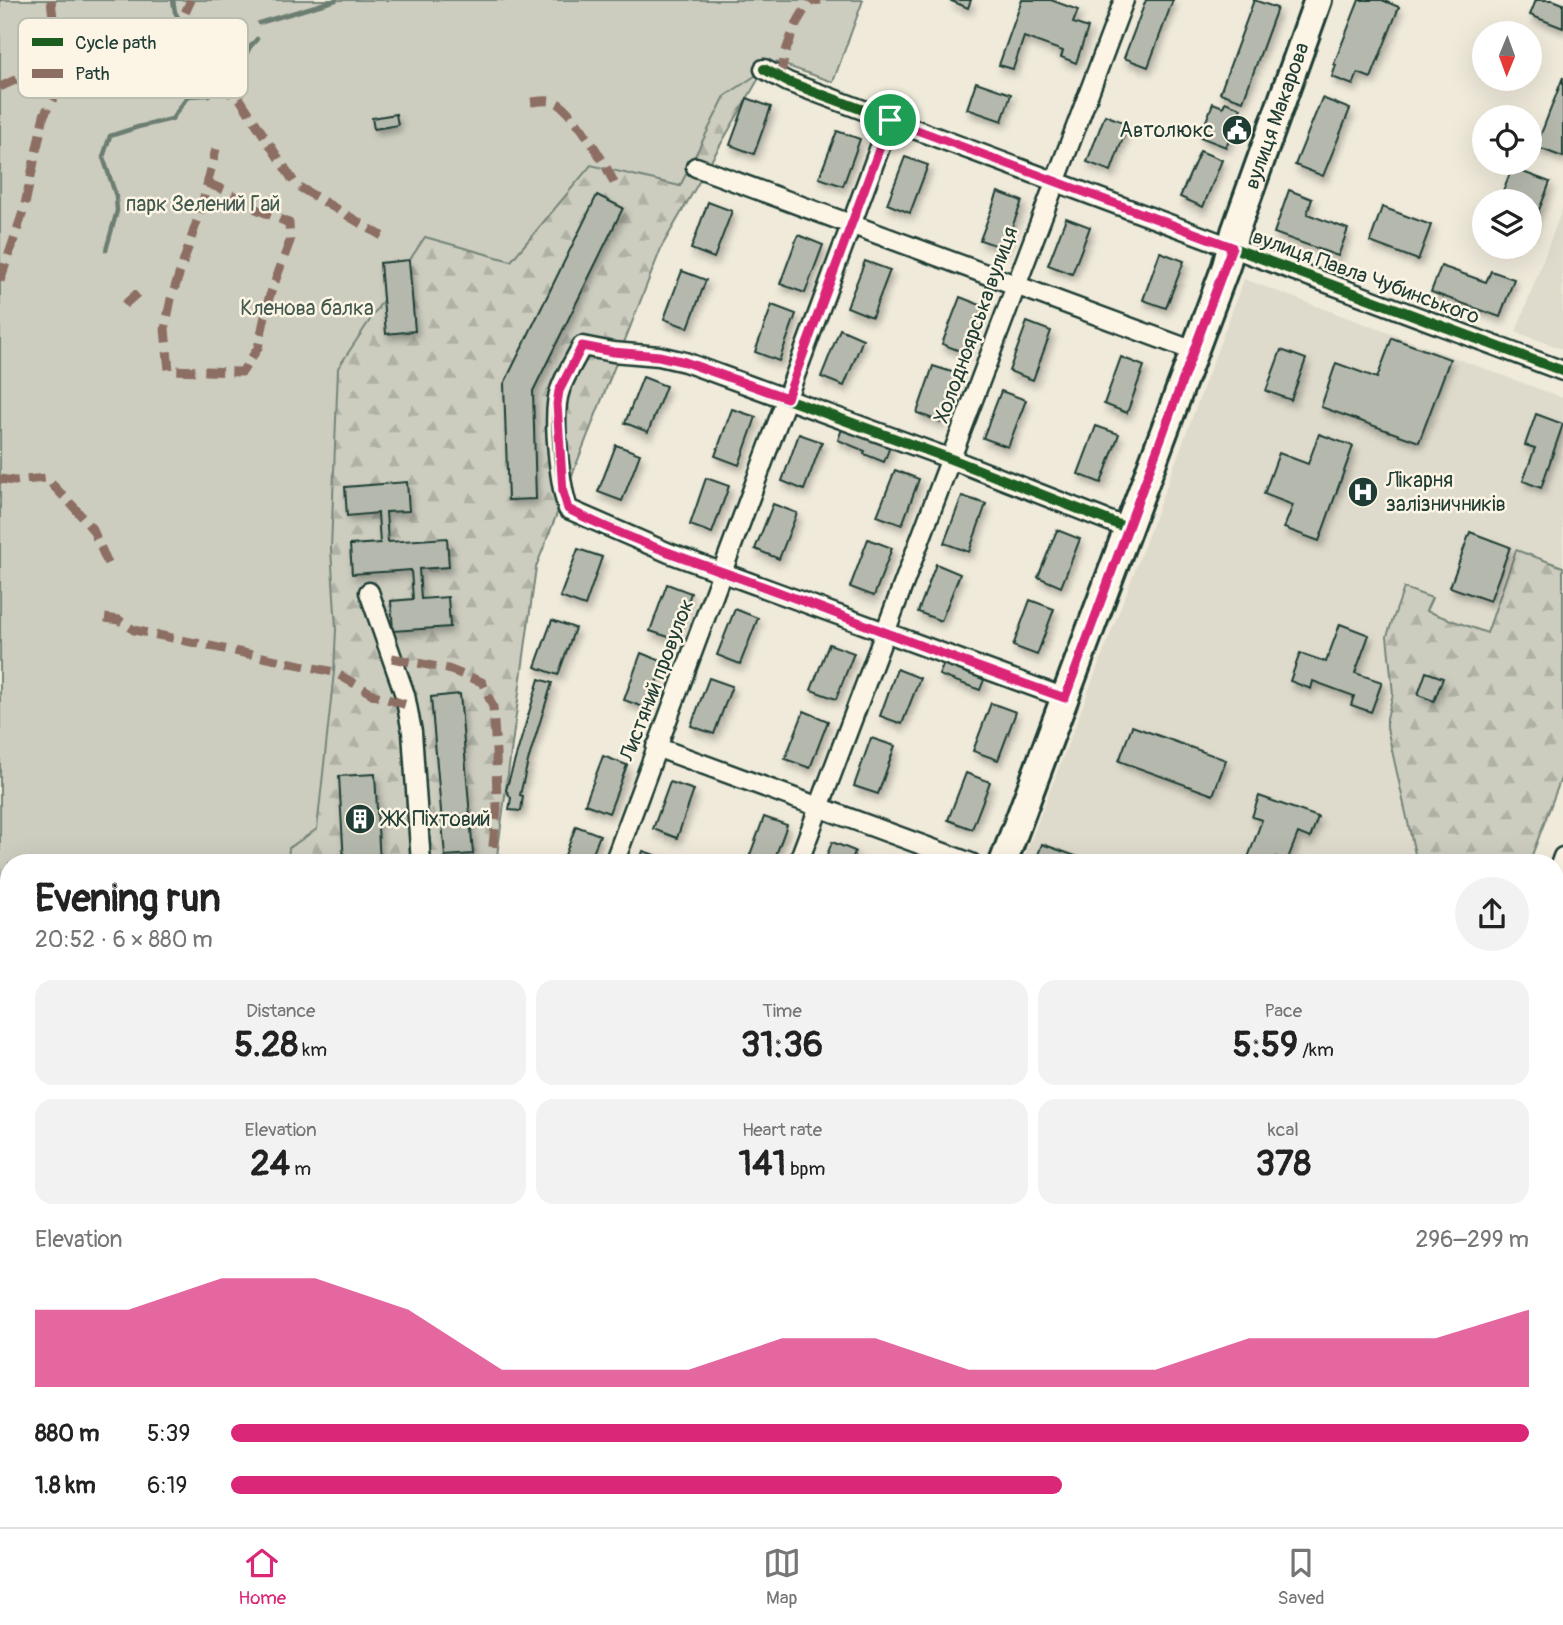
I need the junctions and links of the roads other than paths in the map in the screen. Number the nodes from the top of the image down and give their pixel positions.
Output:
1 (1124, 0) edge
2 (1318, 0) edge
3 (764, 69) dead end
4 (890, 120) junction
5 (696, 167) dead end
6 (1054, 180) junction
7 (852, 224) junction
8 (1232, 247) junction
9 (1015, 284) junction
10 (1194, 351) junction
11 (1563, 371) edge
12 (787, 398) junction
13 (951, 459) junction
14 (1128, 528) junction
15 (722, 573) junction
16 (369, 592) dead end
17 (884, 632) junction
18 (1065, 698) junction
19 (656, 747) junction
20 (819, 807) junction
21 (420, 854) edge
22 (617, 854) edge
23 (801, 854) edge
24 (947, 854) edge
25 (1006, 854) edge

1 - 6 street, Холодноярська вулиця
2 - 8 street, вулиця Макарова
3 - 4 street, вулиця Павла Чубинського
4 - 6 street, вулиця Павла Чубинського
4 - 7 street, Листяний провулок
5 - 7 street
6 - 8 street, вулиця Павла Чубинського
6 - 9 street, Холодноярська вулиця
7 - 9 street
7 - 12 street, Листяний провулок
8 - 10 street, вулиця Макарова
8 - 11 street, вулиця Павла Чубинського
9 - 10 street
9 - 13 street, Холодноярська вулиця
10 - 14 street, вулиця Макарова
12 - 13 street
12 - 15 street, Листяний провулок
12 - 15 street
13 - 14 street
13 - 17 street, Холодноярська вулиця
14 - 18 street, вулиця Макарова
15 - 17 street
15 - 19 street, Листяний провулок
16 - 21 street
17 - 18 street
17 - 20 street, Холодноярська вулиця
18 - 25 street, вулиця Макарова
19 - 20 street
19 - 22 street, Листяний провулок
20 - 23 street, Холодноярська вулиця
20 - 24 street

